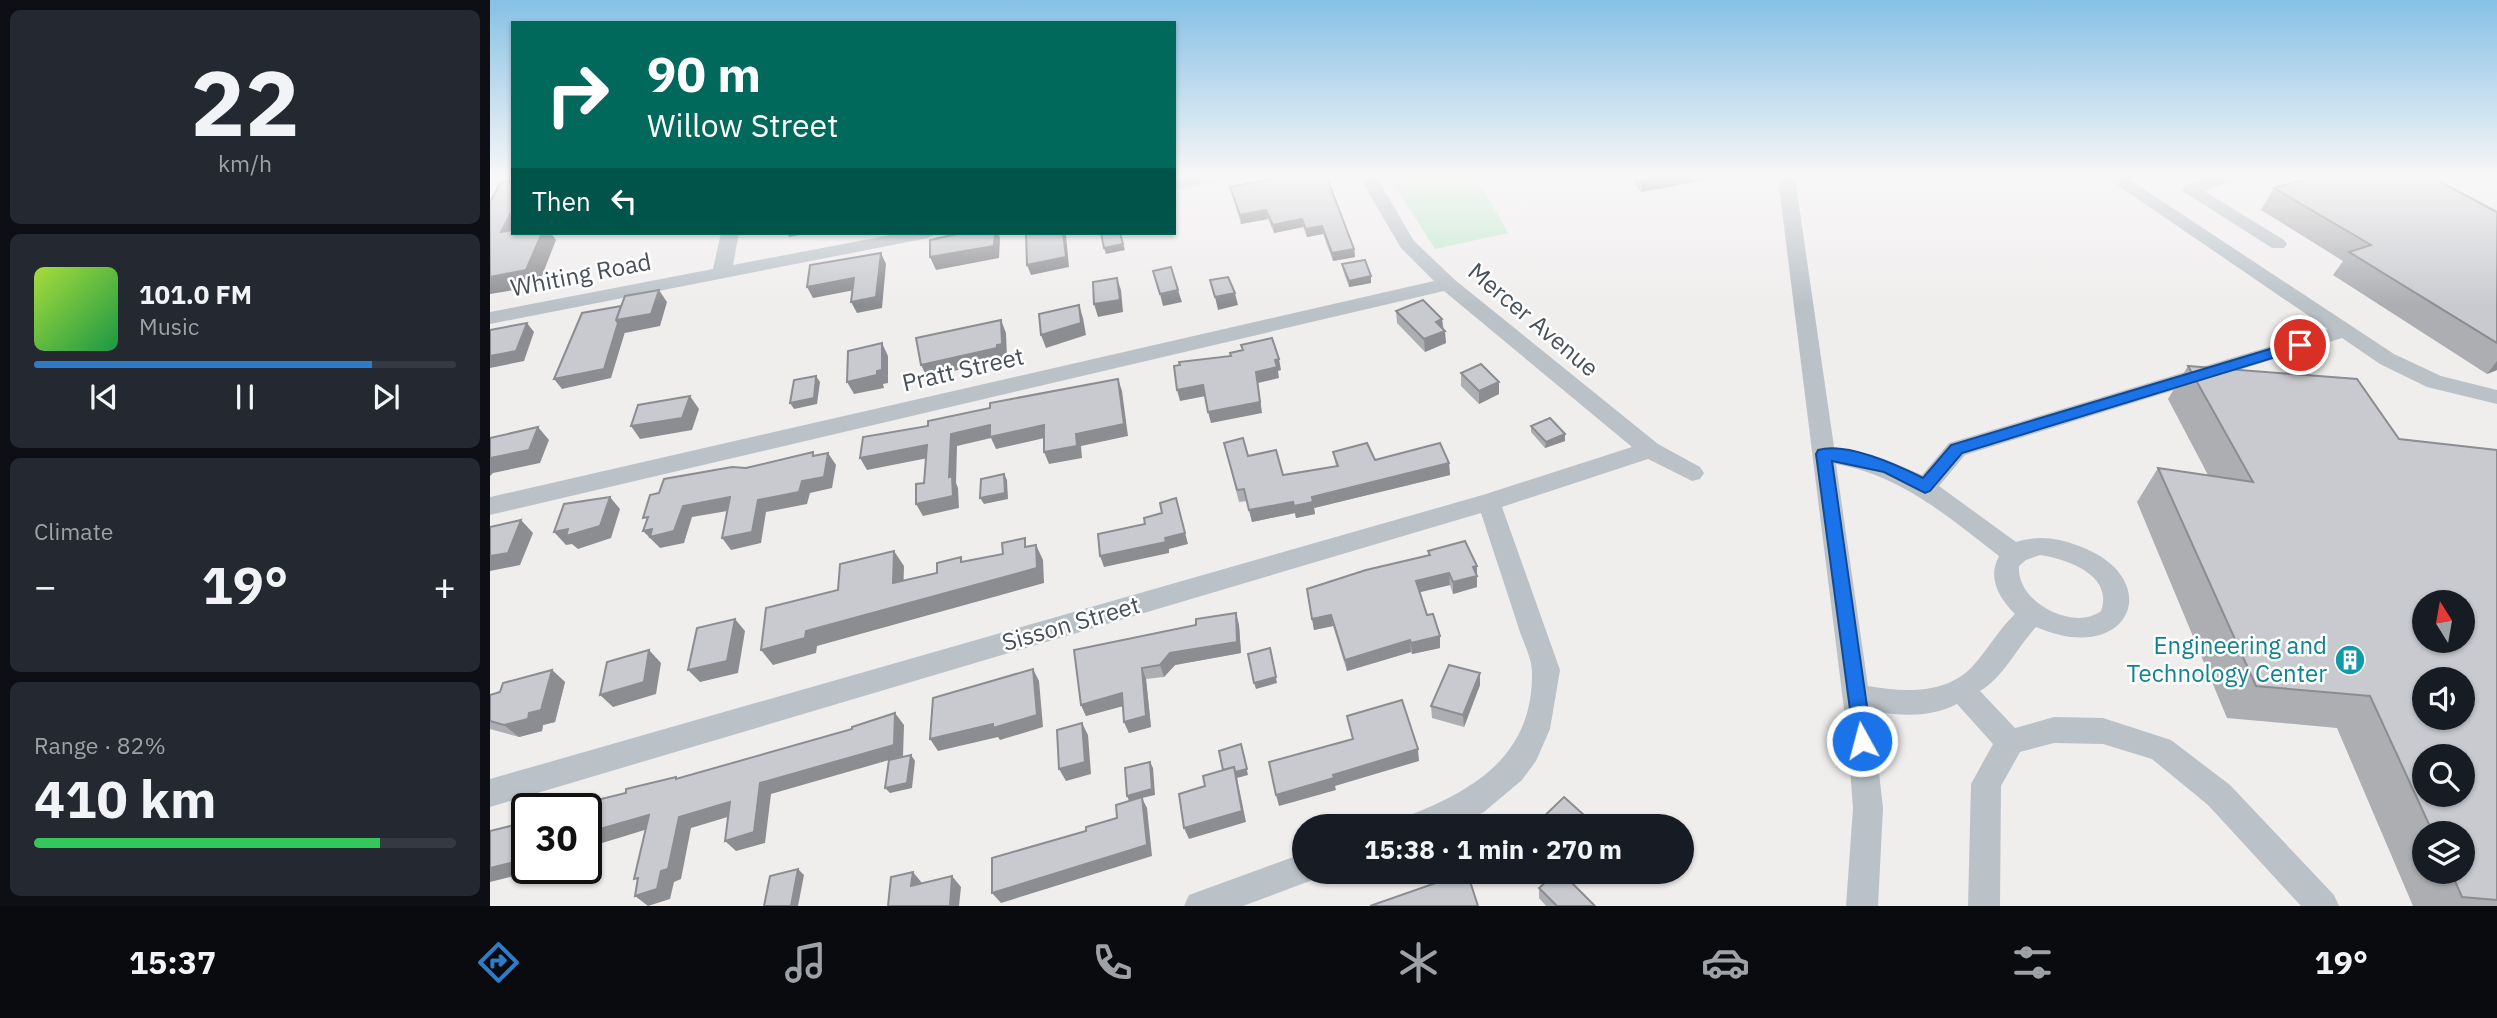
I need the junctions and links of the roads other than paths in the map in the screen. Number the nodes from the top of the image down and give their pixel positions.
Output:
1 (1394, 220) edge
2 (1792, 220) edge
3 (2178, 220) edge
4 (2239, 220) edge
5 (730, 235) edge
6 (918, 235) edge
7 (2278, 244) dead end
8 (722, 273) junction
9 (1448, 284) junction
10 (490, 318) edge
11 (2344, 331) junction
12 (2497, 397) edge
13 (1650, 450) junction
14 (1824, 454) junction
15 (1692, 473) dead end
16 (1925, 487) junction
17 (1489, 502) junction
18 (490, 506) edge
19 (2014, 554) junction
20 (2033, 614) junction
21 (1960, 688) junction
22 (1857, 696) junction
23 (2010, 742) junction
24 (490, 793) edge
25 (1445, 814) edge
26 (1292, 872) edge
27 (1200, 906) edge
28 (1862, 906) edge
29 (1984, 906) edge
30 (2323, 906) edge

1 - 9 street, Mercer Avenue
2 - 14 street
3 - 11 street
4 - 7 street
5 - 8 street
6 - 8 street, Whiting Road
8 - 10 street, Whiting Road
9 - 13 street, Mercer Avenue
9 - 18 street, Pratt Street
11 - 12 street
11 - 16 street
13 - 15 street, Mercer Avenue
13 - 17 street, Sisson Street
14 - 16 street
14 - 22 street
16 - 19 street
17 - 24 street, Sisson Street
17 - 25 street
19 - 20 street
19 - 20 street
20 - 21 street
21 - 22 street
21 - 23 street
22 - 28 street
23 - 29 lane
23 - 30 lane
26 - 27 street

